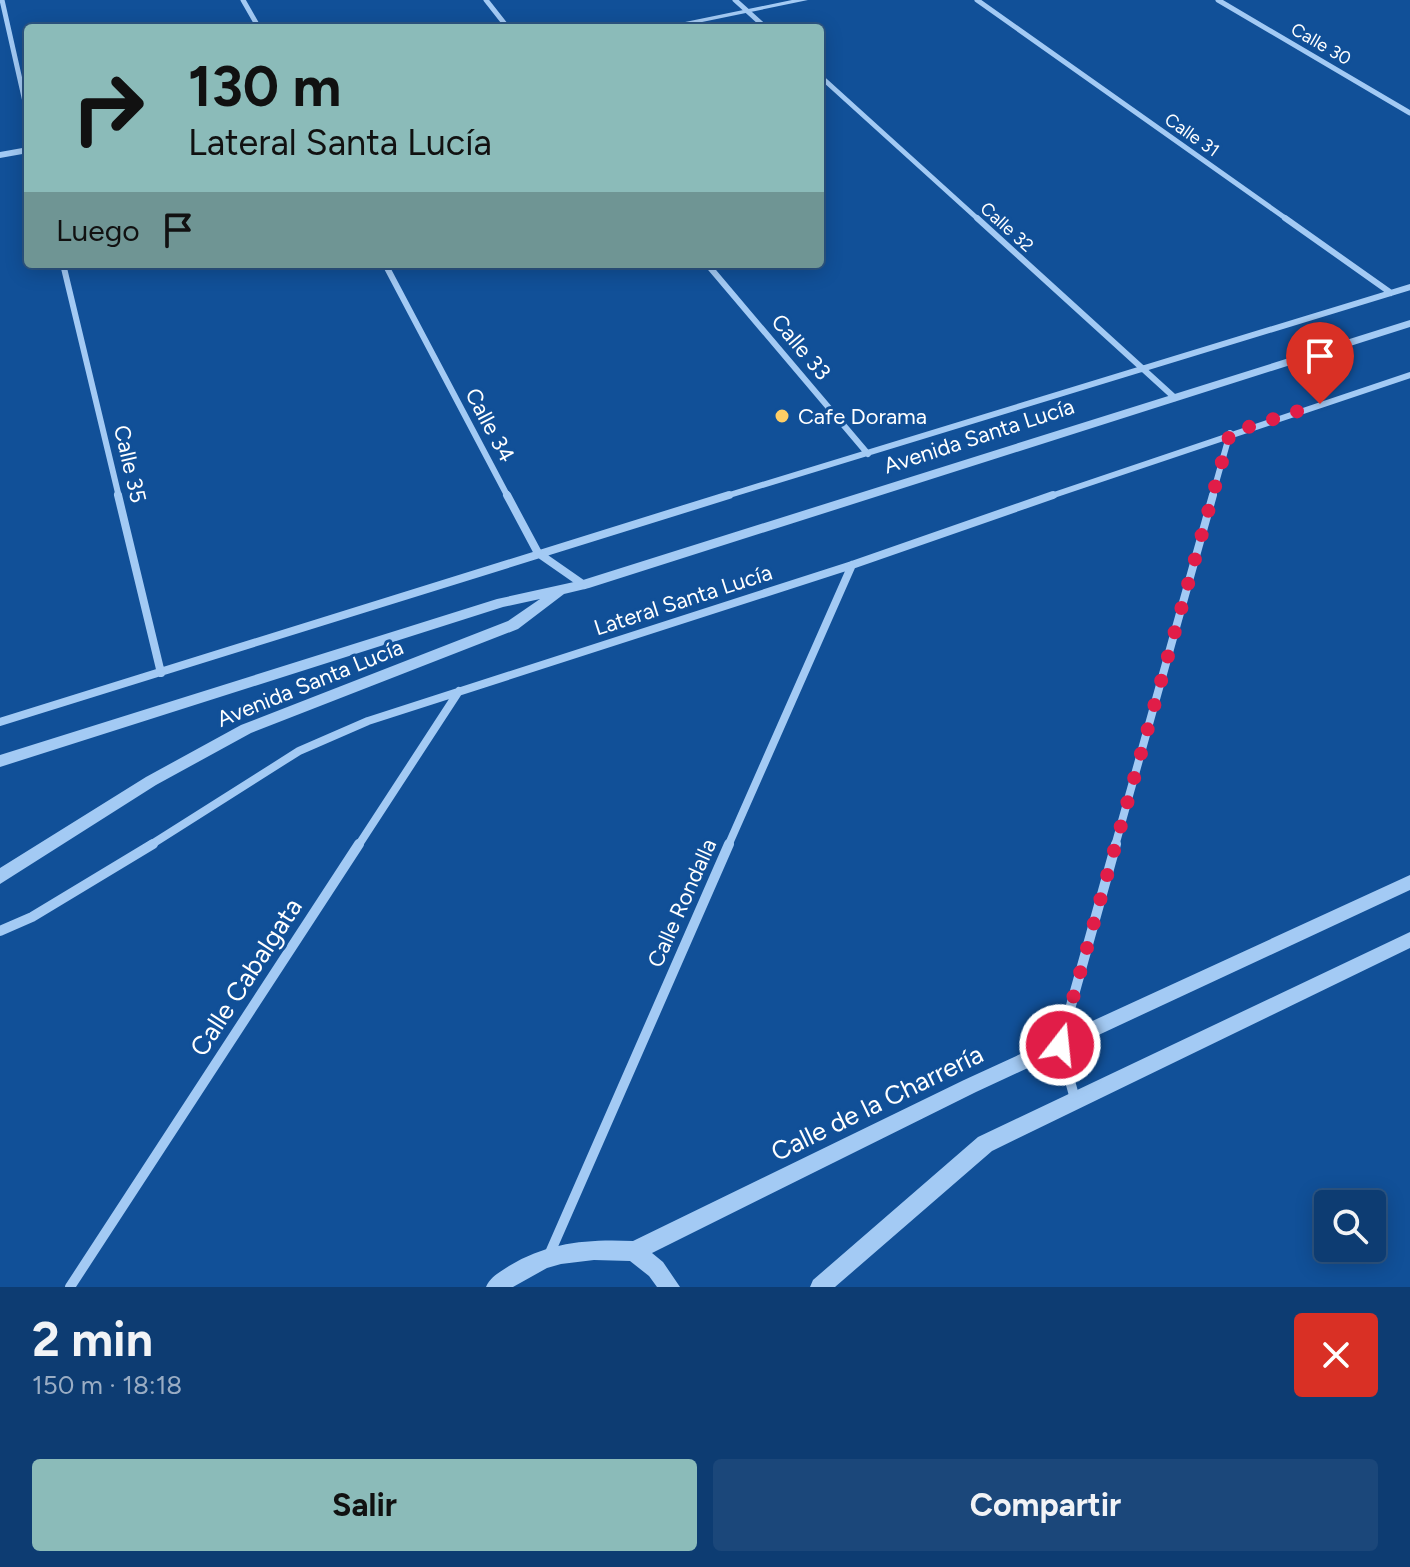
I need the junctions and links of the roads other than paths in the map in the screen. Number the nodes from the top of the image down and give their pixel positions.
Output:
1 (2, 0) edge
2 (243, 0) edge
3 (486, 0) edge
4 (735, 0) edge
5 (804, 0) edge
6 (977, 0) edge
7 (1218, 0) edge
8 (747, 11) junction
9 (257, 24) edge
10 (505, 24) edge
11 (680, 24) edge
12 (762, 24) edge
13 (824, 80) edge
14 (24, 97) edge
15 (1410, 113) edge
16 (24, 151) edge
17 (0, 155) edge
18 (64, 268) edge
19 (387, 268) edge
20 (710, 268) edge
21 (1410, 287) edge
22 (1391, 293) junction
23 (1410, 323) edge
24 (1144, 370) junction
25 (1410, 375) edge
26 (1175, 398) junction
27 (1230, 433) junction
28 (868, 454) junction
29 (538, 553) junction
30 (852, 565) junction
31 (584, 585) junction
32 (561, 592) junction
33 (161, 673) junction
34 (459, 691) junction
35 (0, 722) edge
36 (0, 761) edge
37 (0, 877) edge
38 (1410, 882) edge
39 (0, 931) edge
40 (1410, 940) edge
41 (1060, 1045) junction
42 (1075, 1099) junction
43 (634, 1251) junction
44 (548, 1256) junction
45 (70, 1287) edge
46 (496, 1287) edge
47 (670, 1287) edge
48 (820, 1287) edge

1 - 14 street
2 - 9 street
3 - 10 street
4 - 8 street
5 - 8 street
6 - 22 street, Calle 31
7 - 15 street, Calle 30
8 - 11 street
8 - 12 street
13 - 24 street, Calle 32
16 - 17 street
18 - 33 street, Calle 35
19 - 29 street, Calle 34
20 - 28 street, Calle 33
21 - 22 street
22 - 24 street
23 - 26 street, Avenida Santa Lucía
24 - 26 street, Calle 32
24 - 28 street
25 - 27 street, Lateral Santa Lucía
26 - 31 street, Avenida Santa Lucía
27 - 30 street, Lateral Santa Lucía
27 - 41 street
28 - 29 street
29 - 31 street, Calle 34
29 - 33 street
30 - 34 street, Lateral Santa Lucía
30 - 44 street, Calle Rondalla
31 - 32 street, Avenida Santa Lucía
32 - 36 street, Avenida Santa Lucía
32 - 37 street, Avenida Santa Lucía
33 - 35 street
34 - 39 street, Lateral Santa Lucía
34 - 45 street, Calle Cabalgata
38 - 41 street, Calle de la Charrería
40 - 42 street
41 - 42 street
41 - 43 street, Calle de la Charrería
42 - 48 street
43 - 44 street, Calle de la Charrería
43 - 47 street
44 - 46 street, Calle de la Charrería

